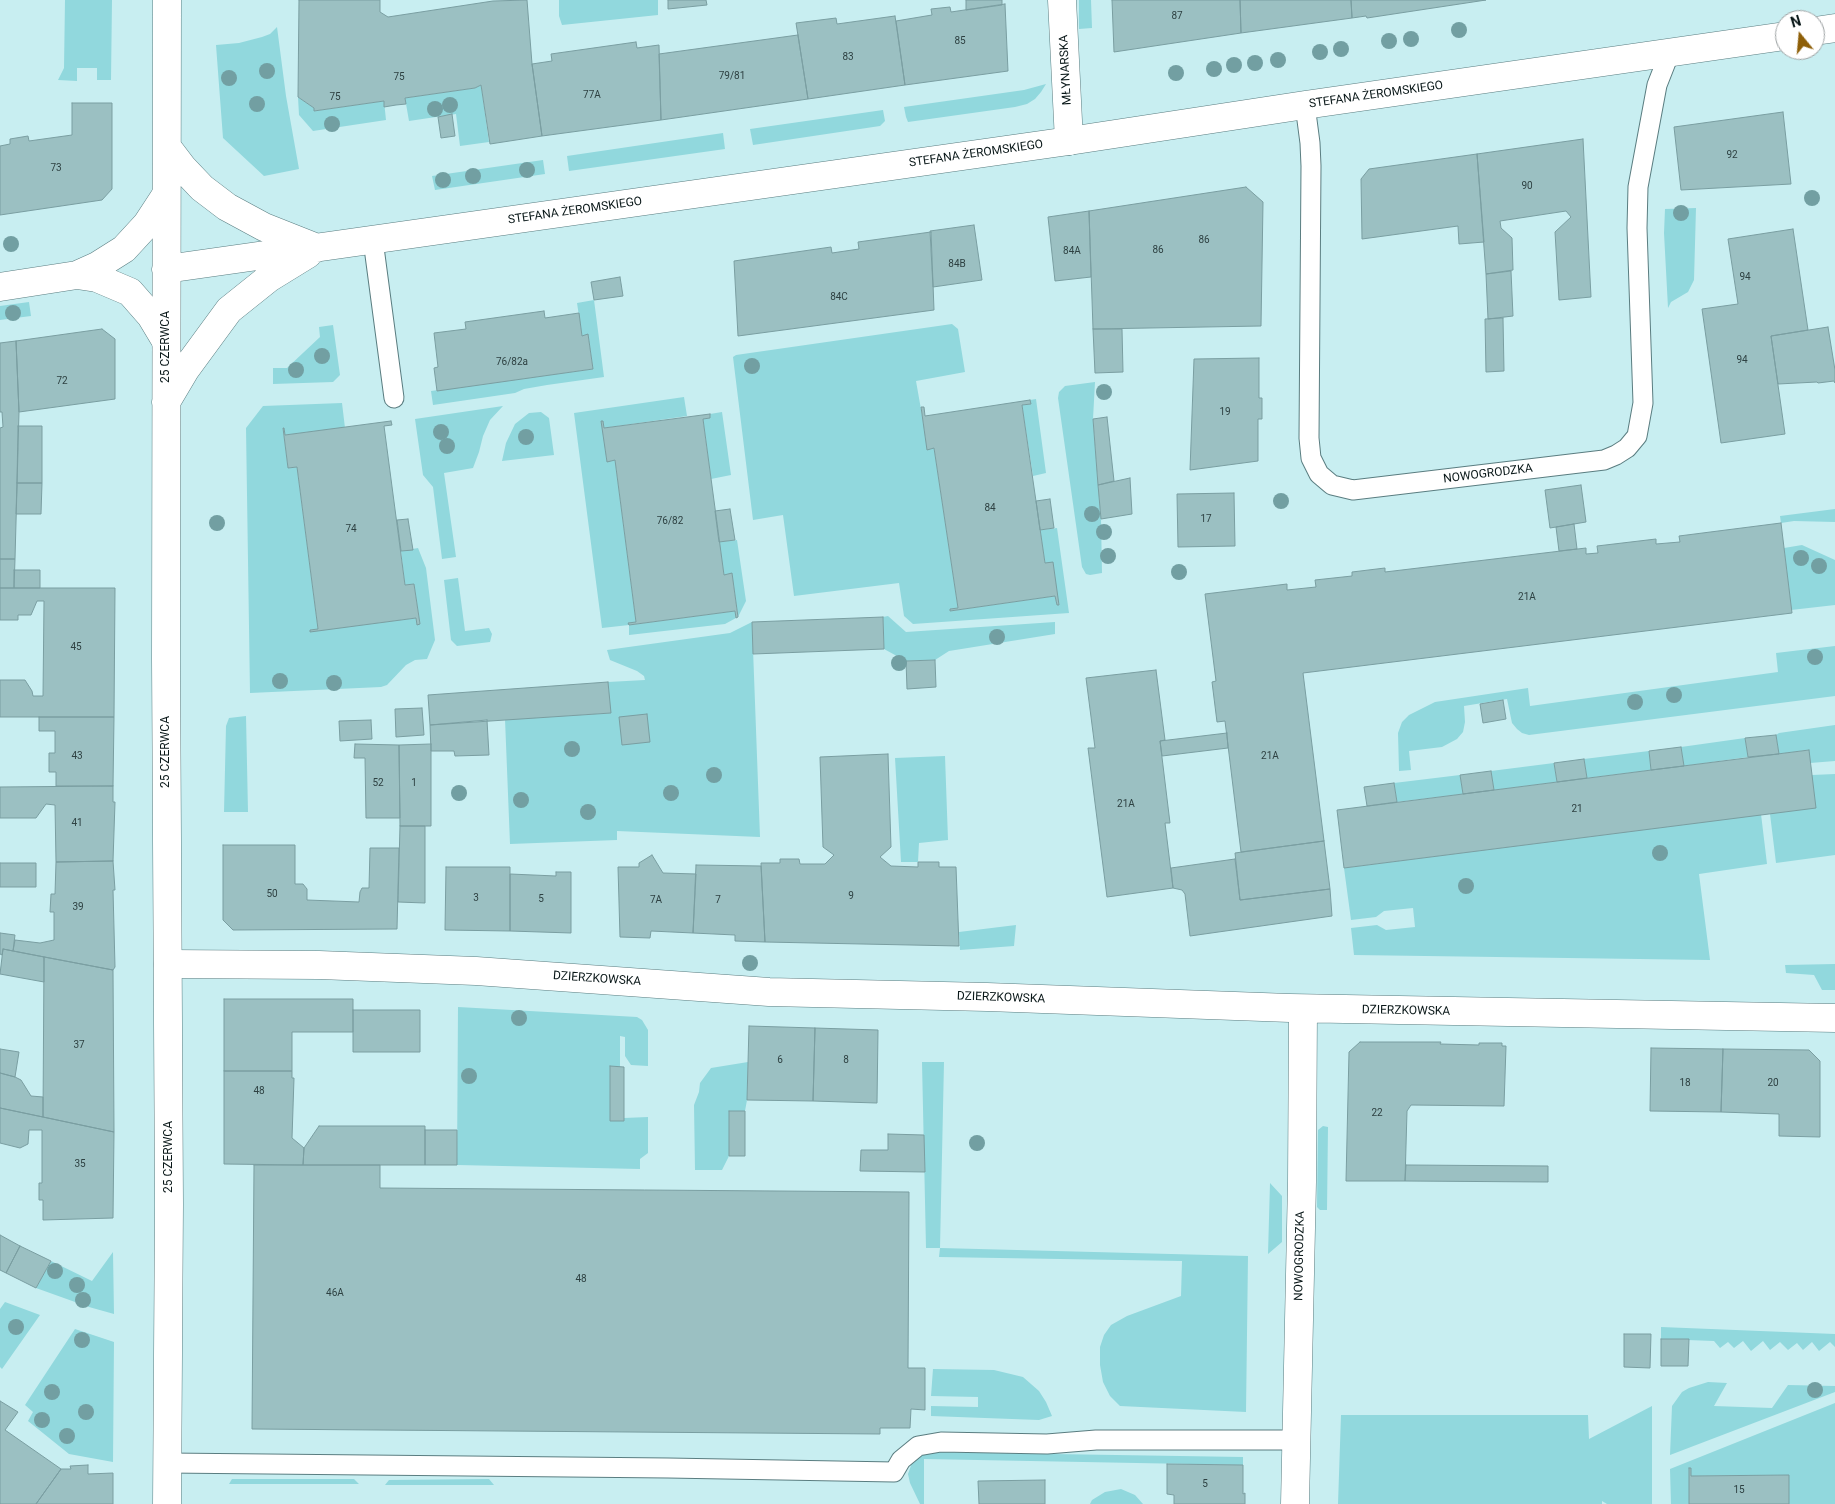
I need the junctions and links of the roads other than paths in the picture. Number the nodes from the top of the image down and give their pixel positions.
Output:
1 (166, 0) edge
2 (1062, 0) edge
3 (1775, 37) edge
4 (1670, 52) junction
5 (1305, 105) junction
6 (1069, 141) junction
7 (167, 147) junction
8 (166, 195) junction
9 (373, 240) junction
10 (318, 248) junction
11 (166, 269) junction
12 (77, 275) junction
13 (0, 287) edge
14 (166, 340) junction
15 (394, 398) dead end
16 (166, 402) junction
17 (168, 964) junction
18 (1303, 1008) junction
19 (1835, 1018) edge
20 (1296, 1440) junction
21 (167, 1463) junction
22 (167, 1504) edge
23 (1295, 1504) edge

1 - 7 street, 25 CZERWCA
2 - 6 street, MŁYNARSKA
3 - 4 street, STEFANA ŻEROMSKIEGO
4 - 5 street, STEFANA ŻEROMSKIEGO
4 - 5 lane, NOWOGRODZKA
5 - 6 street, STEFANA ŻEROMSKIEGO
6 - 9 street, STEFANA ŻEROMSKIEGO
7 - 8 street, 25 CZERWCA
7 - 10 street
8 - 11 street, 25 CZERWCA
8 - 12 street
9 - 10 street, STEFANA ŻEROMSKIEGO
9 - 15 lane
10 - 11 street, STEFANA ŻEROMSKIEGO
10 - 16 street
11 - 14 street, 25 CZERWCA
12 - 13 street
12 - 14 street
14 - 16 street, 25 CZERWCA
16 - 17 street, 25 CZERWCA
17 - 18 street, DZIERZKOWSKA
17 - 21 street, 25 CZERWCA
18 - 19 street, DZIERZKOWSKA
18 - 20 street, NOWOGRODZKA
20 - 21 lane
20 - 23 street, NOWOGRODZKA
21 - 22 street, 25 CZERWCA

